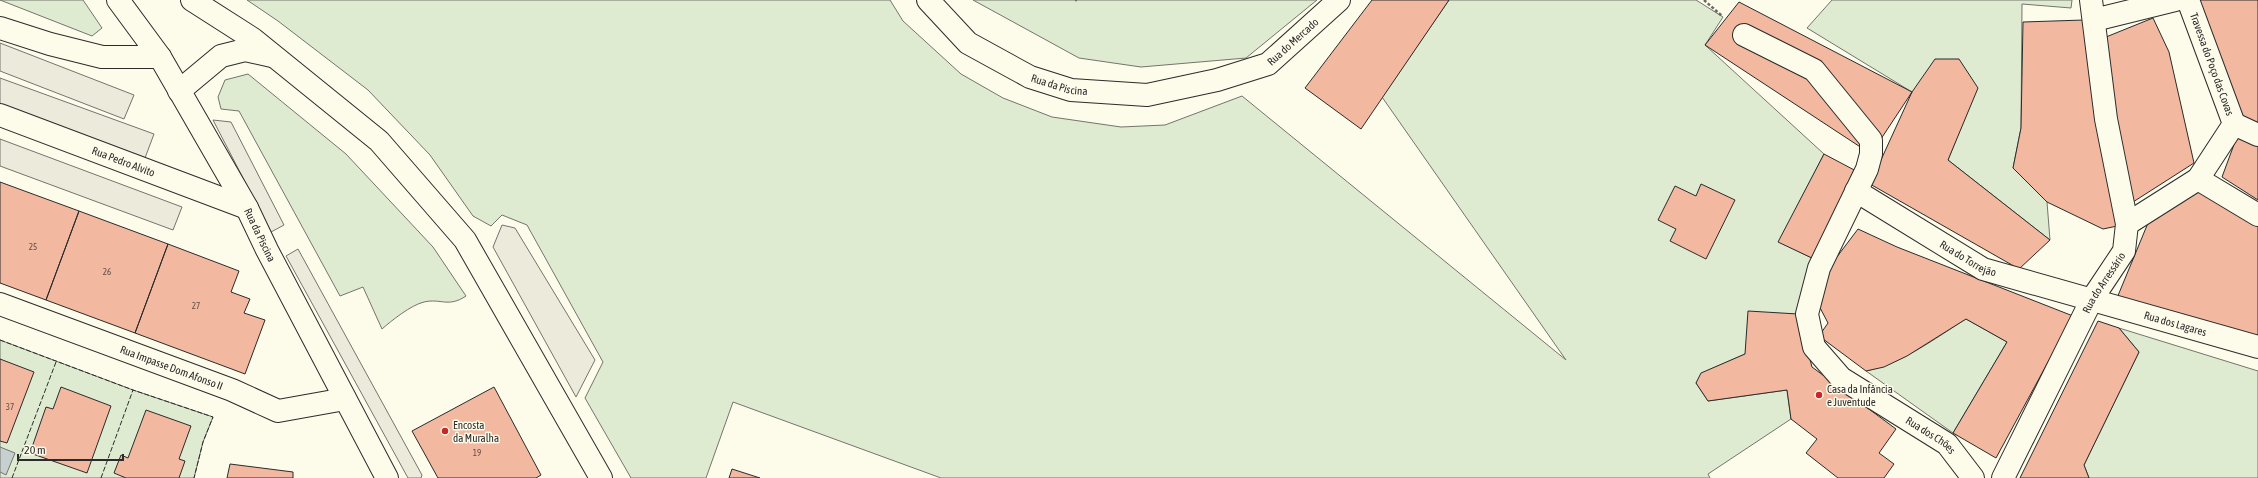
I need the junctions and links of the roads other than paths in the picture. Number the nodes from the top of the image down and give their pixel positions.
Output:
1 (118, 0) edge
2 (192, 0) edge
3 (928, 0) edge
4 (1339, 0) edge
5 (2175, 0) edge
6 (2188, 0) edge
7 (2092, 10) edge
8 (0, 28) edge
9 (1744, 35) dead end
10 (160, 57) junction
11 (275, 57) junction
12 (1217, 80) joint
13 (179, 91) junction
14 (0, 115) edge
15 (2234, 124) junction
16 (2258, 135) edge
17 (2198, 179) junction
18 (1856, 191) junction
19 (247, 208) junction
20 (2258, 215) edge
21 (2127, 224) junction
22 (2092, 299) junction
23 (0, 304) edge
24 (2258, 347) edge
25 (345, 399) junction
26 (387, 478) edge
27 (601, 478) edge
28 (1973, 478) edge
29 (2003, 478) edge

1 - 10 street, Rua da Piscina
2 - 11 street
3 - 12 street, Rua da Piscina
4 - 12 street, Rua do Mercado
5 - 7 street
6 - 15 street, Travessa do Poço das Covas
7 - 21 street, Rua do Arressário
8 - 10 street
9 - 18 street
10 - 13 street, Rua da Piscina
11 - 13 street
11 - 27 street
13 - 19 street, Rua da Piscina
14 - 19 street, Rua Pedro Alvito
15 - 16 street
15 - 17 street, Travessa do Poço das Covas
17 - 20 street
17 - 21 street, Travessa do Poço das Covas
18 - 22 street, Rua do Torrejão
18 - 28 street, Rua dos Chões
19 - 25 street, Rua da Piscina
21 - 22 street, Rua do Arressário
22 - 24 street, Rua dos Lagares
22 - 29 street, Rua do Arressário
23 - 25 street, Rua Impasse Dom Afonso II
25 - 26 street, Rua da Piscina

